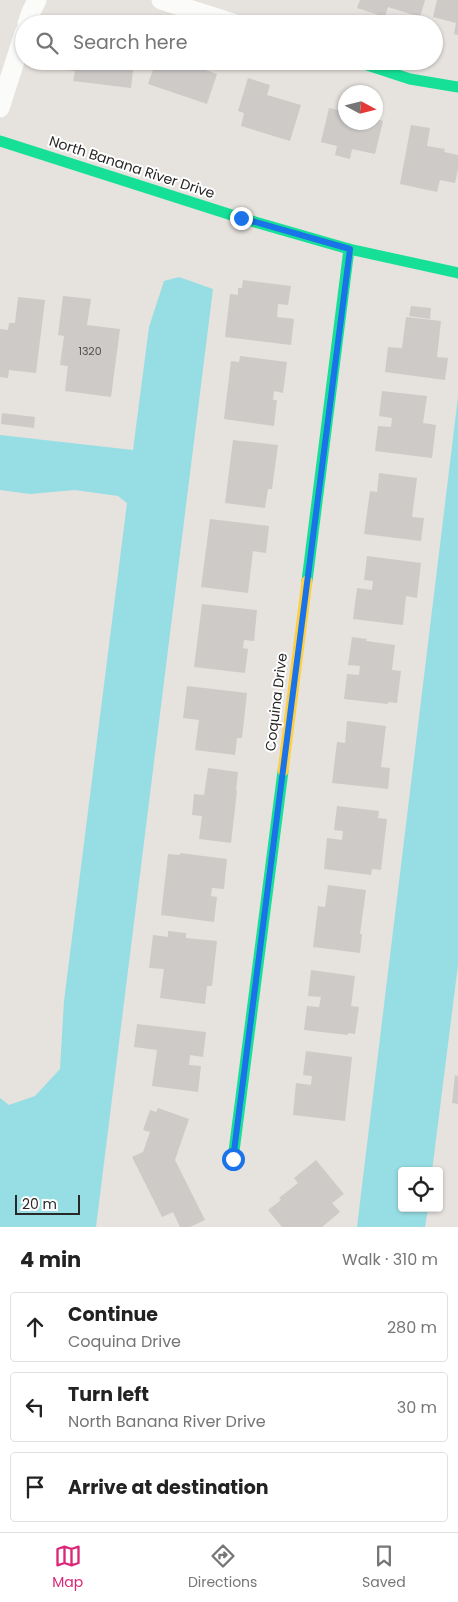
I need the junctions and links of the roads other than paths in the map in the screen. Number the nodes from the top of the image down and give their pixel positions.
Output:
1 (37, 0) edge
2 (161, 0) edge
3 (30, 15) edge
4 (208, 15) edge
5 (15, 61) edge
6 (382, 70) edge
7 (458, 87) edge
8 (0, 108) edge
9 (0, 141) edge
10 (350, 249) junction
11 (458, 273) edge
12 (233, 1159) dead end

1 - 3 street
2 - 4 street
5 - 8 street
6 - 7 street
9 - 10 street, North Banana River Drive
10 - 11 street, North Banana River Drive
10 - 12 street, Coquina Drive

